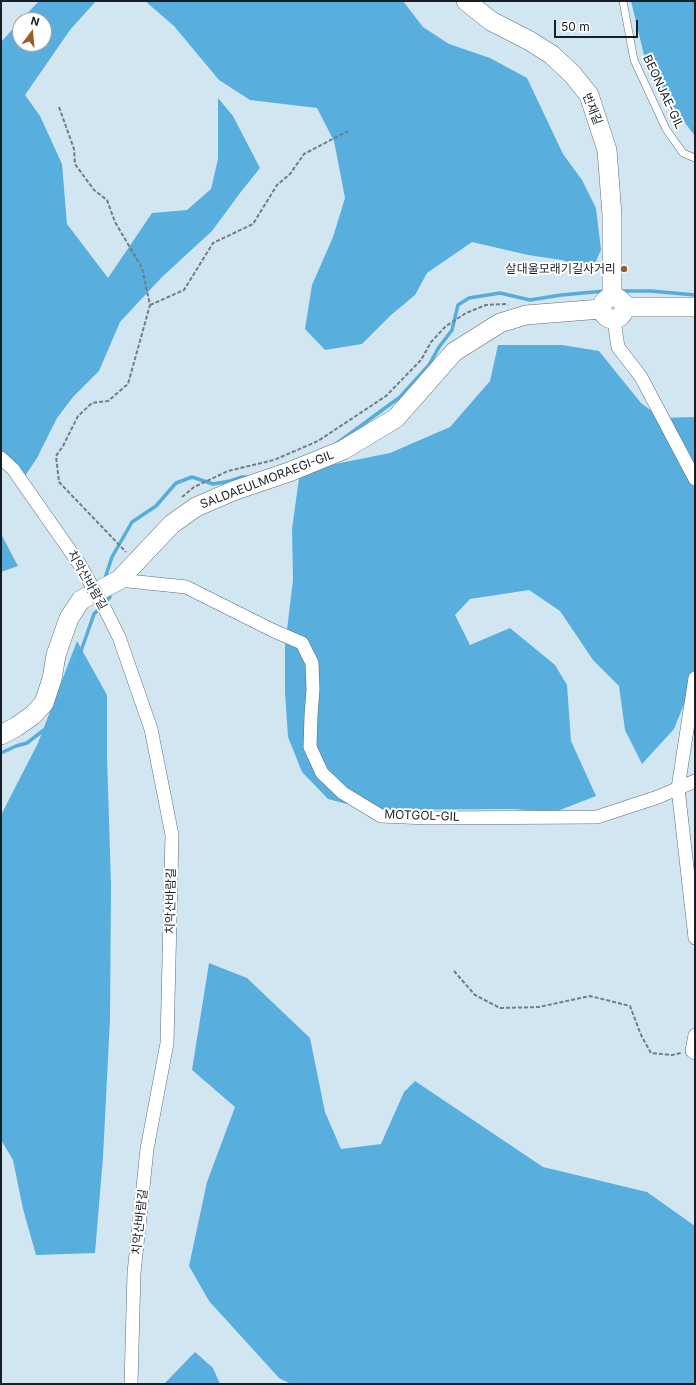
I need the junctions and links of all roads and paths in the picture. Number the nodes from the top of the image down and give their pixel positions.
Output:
1 (466, 1) edge
2 (623, 1) edge
3 (59, 107) dead end
4 (348, 131) dead end
5 (695, 158) edge
6 (612, 301) junction
7 (150, 305) junction
8 (695, 307) edge
9 (458, 318) dead end
10 (1, 458) edge
11 (695, 479) edge
12 (194, 487) dead end
13 (122, 547) dead end
14 (115, 582) junction
15 (695, 678) edge
16 (1, 735) edge
17 (695, 782) edge
18 (678, 788) junction
19 (695, 938) edge
20 (454, 971) dead end
21 (695, 1035) edge
22 (694, 1052) edge
23 (131, 1384) edge

1 - 6 street, 번재길
2 - 5 lane, BEONJAE-GIL
3 - 7 path
4 - 7 path
6 - 8 street, SALDAEULMORAEGI-GIL
6 - 11 street
6 - 14 street, SALDAEULMORAEGI-GIL
7 - 13 path
9 - 12 path, SALDAEULMORAEGI-GIL
10 - 23 street, 치악산바람길, bridge
14 - 16 street, SALDAEULMORAEGI-GIL
14 - 18 street, MOTGOL-GIL
15 - 18 street
17 - 18 street, MOTGOL-GIL
18 - 19 street
20 - 22 path
21 - 22 street

